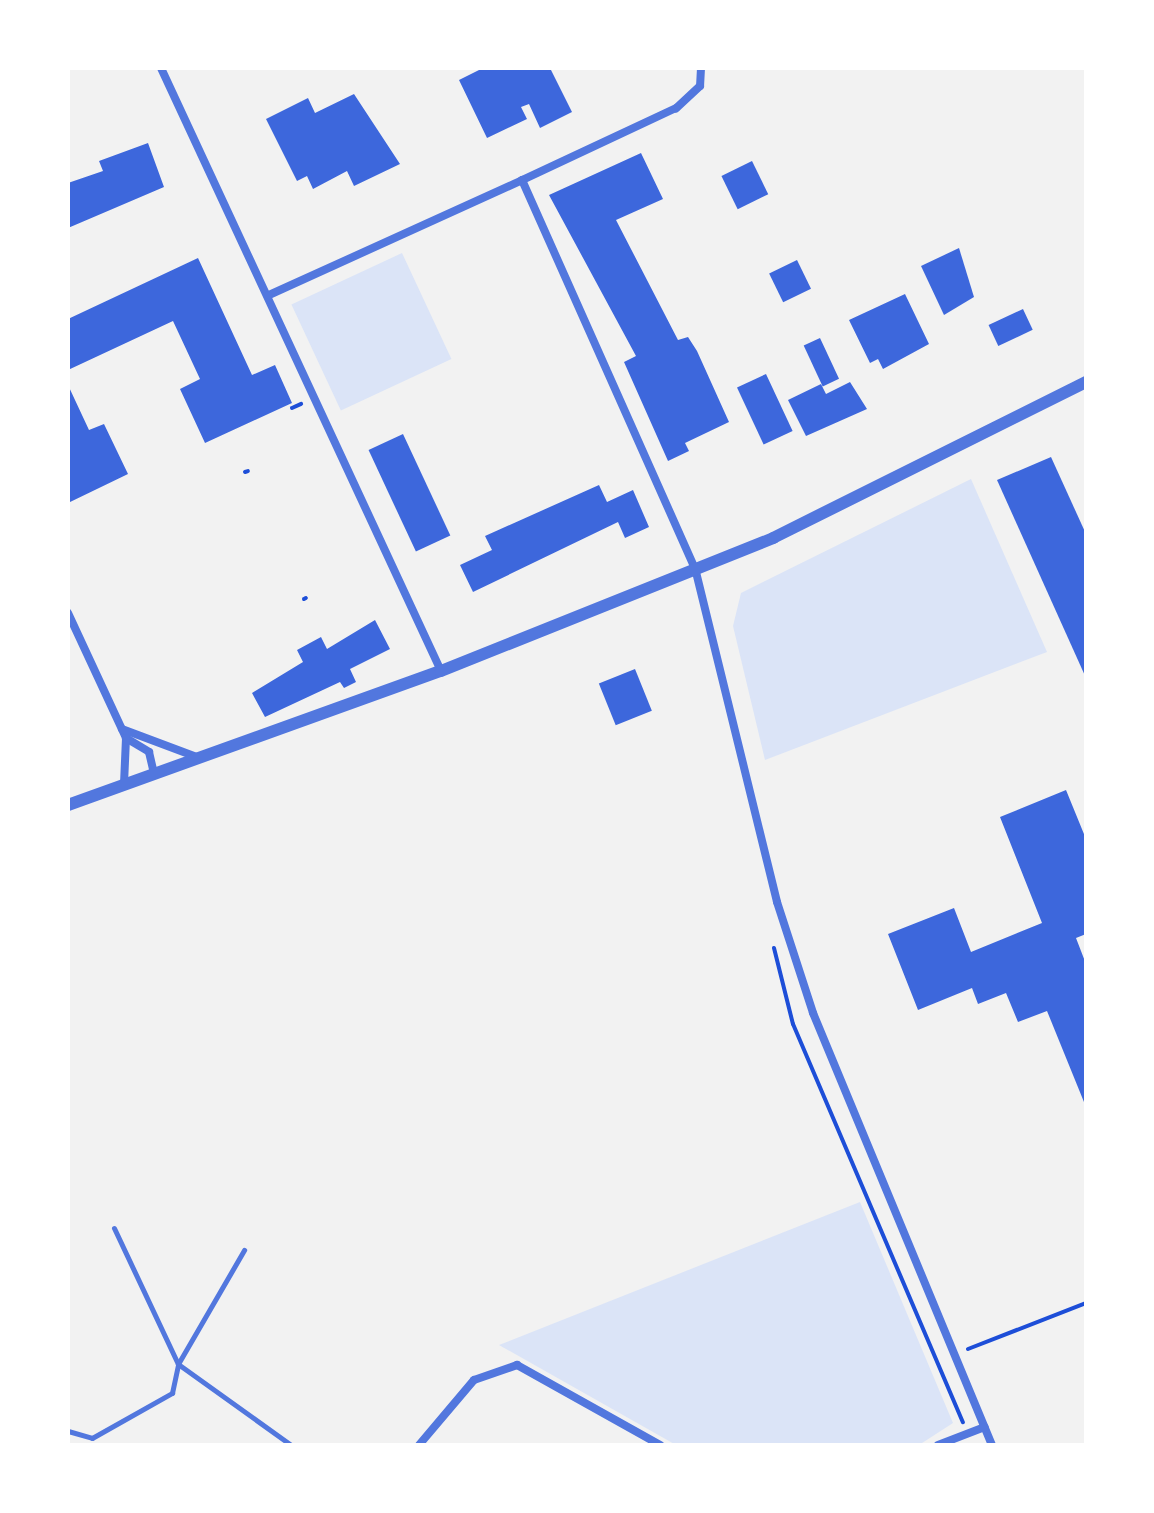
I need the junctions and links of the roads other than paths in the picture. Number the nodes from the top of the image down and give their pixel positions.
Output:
1 (161, 68) edge
2 (701, 68) edge
3 (522, 180) junction
4 (269, 295) junction
5 (1086, 382) edge
6 (695, 568) junction
7 (68, 613) edge
8 (441, 671) junction
9 (124, 733) junction
10 (199, 758) junction
11 (154, 774) junction
12 (124, 784) junction
13 (68, 805) edge
14 (114, 1228) dead end
15 (244, 1250) dead end
16 (178, 1364) junction
17 (985, 1427) junction
18 (68, 1431) edge
19 (291, 1445) edge
20 (419, 1445) edge
21 (660, 1445) edge
22 (938, 1445) edge
23 (992, 1445) edge

1 - 4 street
2 - 3 street
3 - 4 street
3 - 6 street
4 - 8 street
5 - 6 street
6 - 8 street
6 - 17 street
7 - 9 street
8 - 10 street
9 - 10 street
9 - 11 street
9 - 12 street
10 - 11 street
11 - 12 street
12 - 13 street
14 - 16 lane
15 - 16 lane
16 - 18 lane
16 - 19 lane
17 - 22 street
17 - 23 street
20 - 21 street

